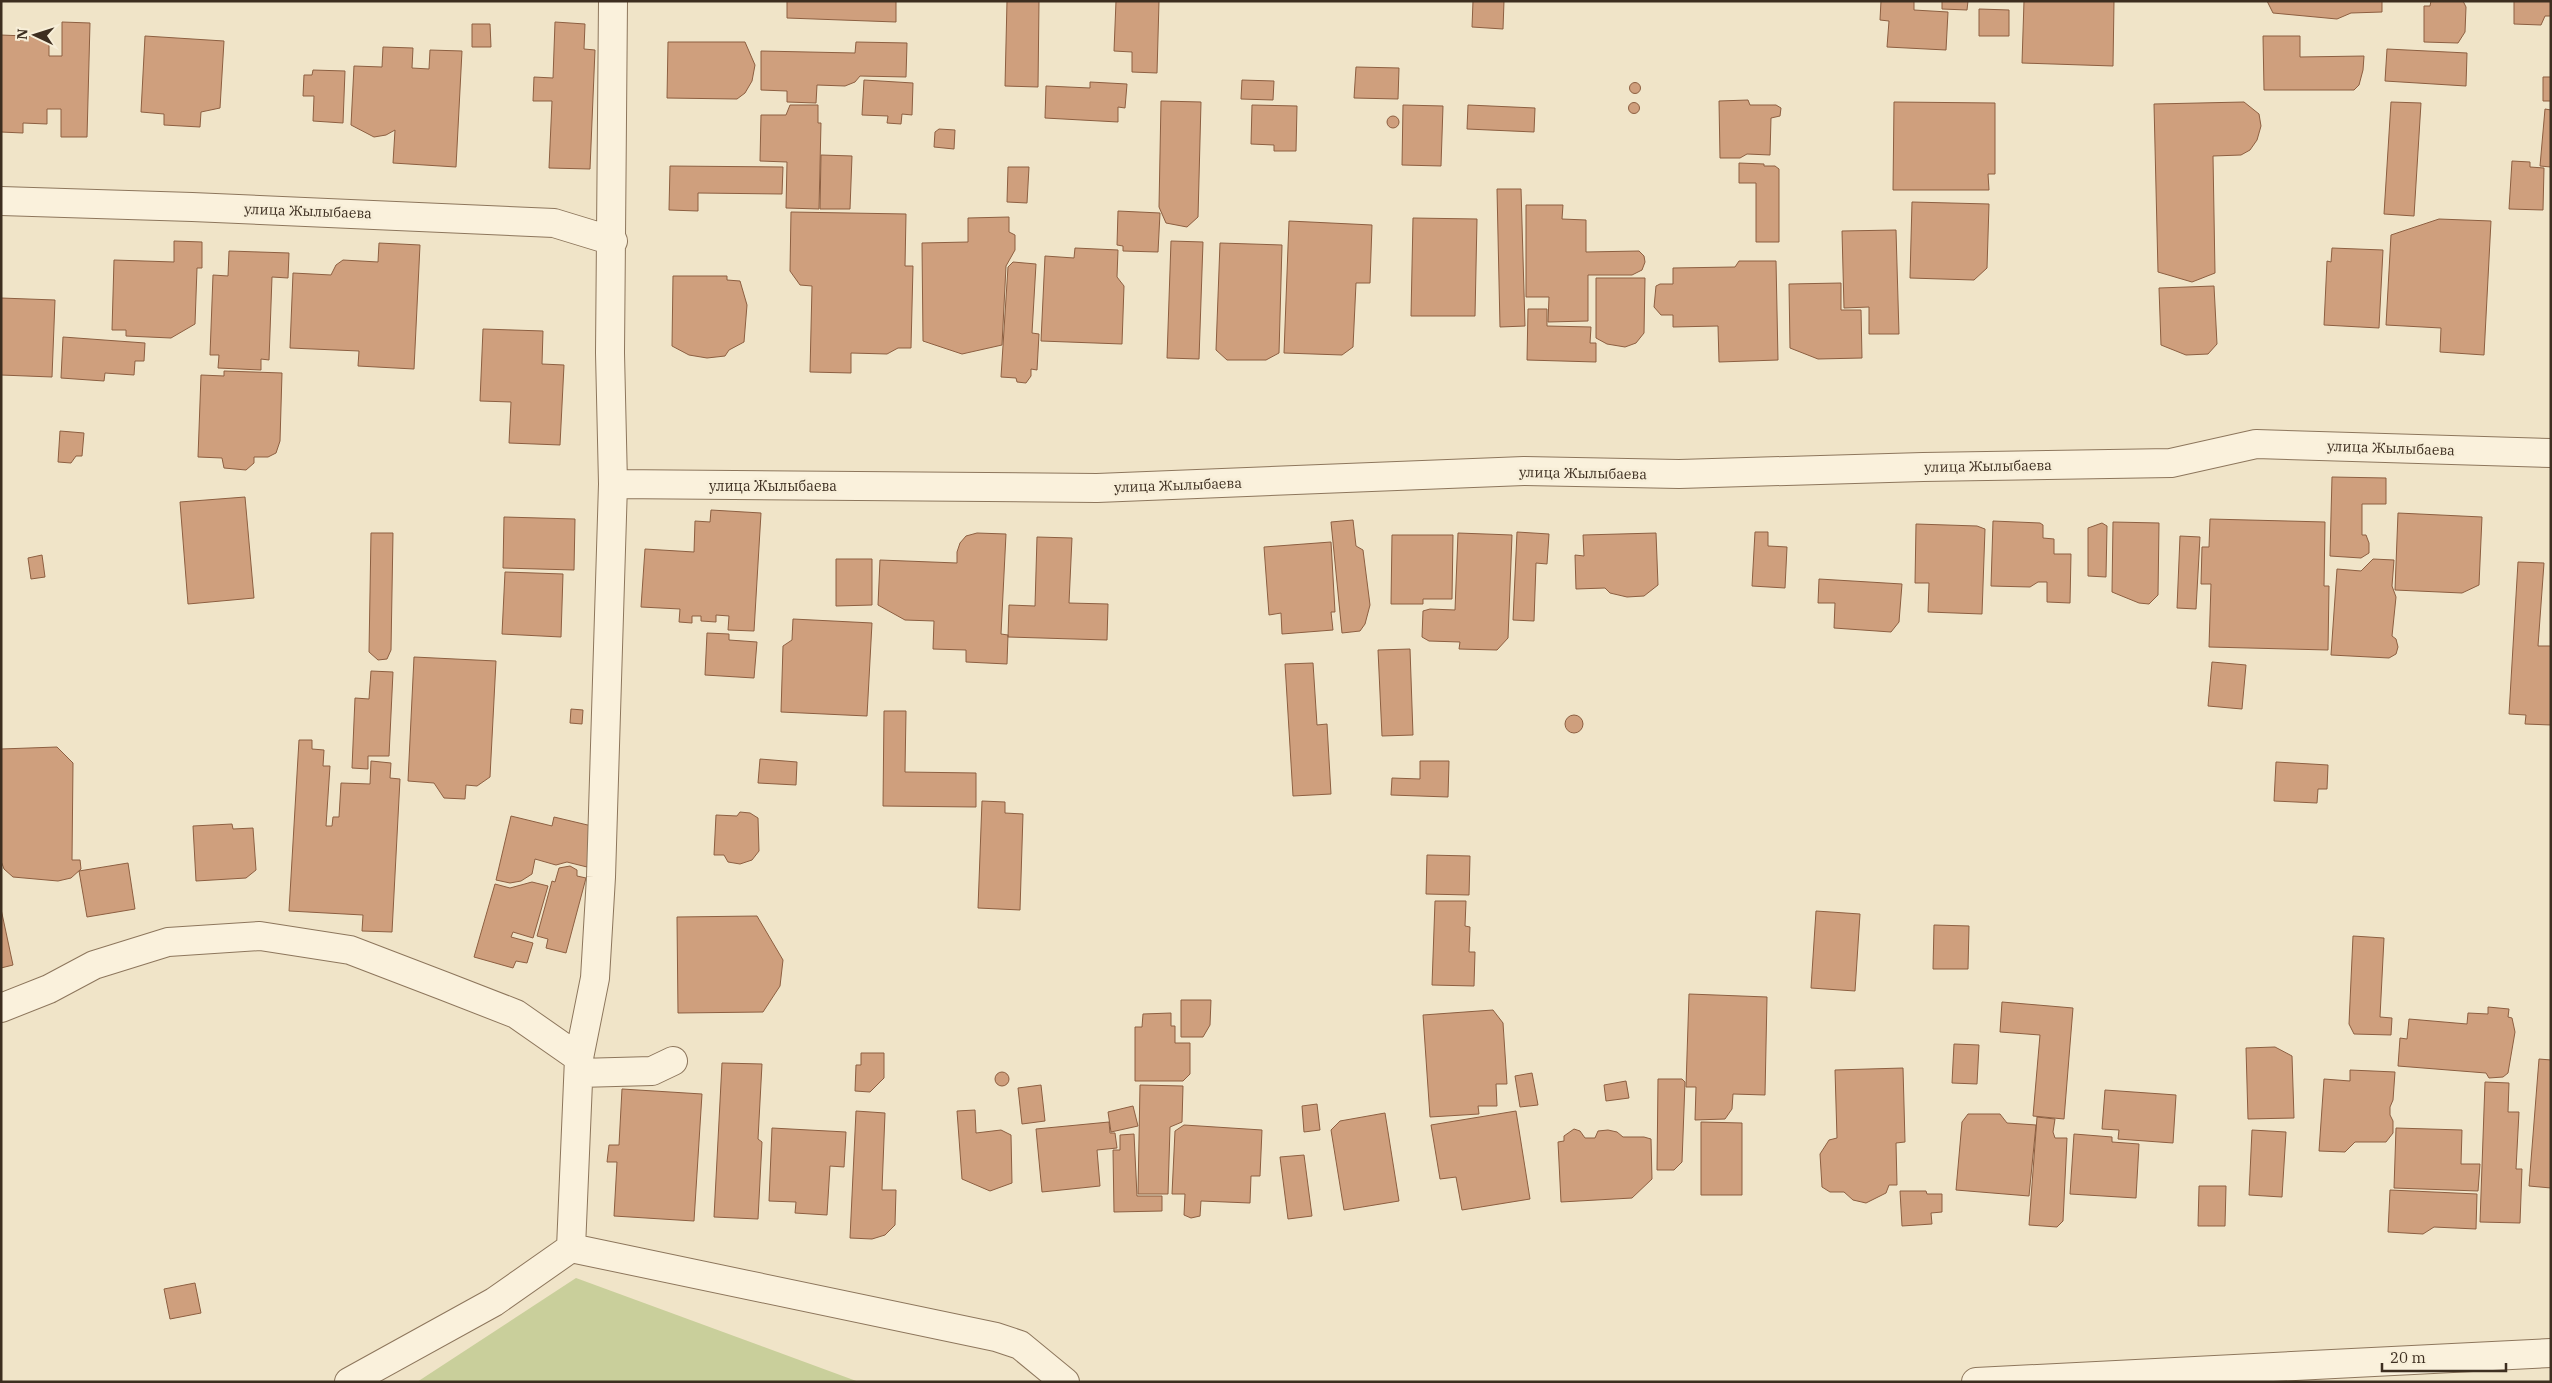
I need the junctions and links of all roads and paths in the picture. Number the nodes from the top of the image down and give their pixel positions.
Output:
1 (613, 1) edge
2 (1, 201) edge
3 (613, 241) junction
4 (2551, 453) edge
5 (613, 484) junction
6 (1, 1008) edge
7 (673, 1061) dead end
8 (579, 1065) junction
9 (570, 1248) junction
10 (2551, 1352) edge
11 (349, 1382) edge
12 (1065, 1382) edge
13 (1976, 1382) edge

1 - 3 street
2 - 3 street, улица Жылыбаева
3 - 5 street
4 - 5 street, улица Жылыбаева
5 - 8 street
6 - 8 street
7 - 8 street
8 - 9 street
9 - 11 street
9 - 12 street
10 - 13 street

